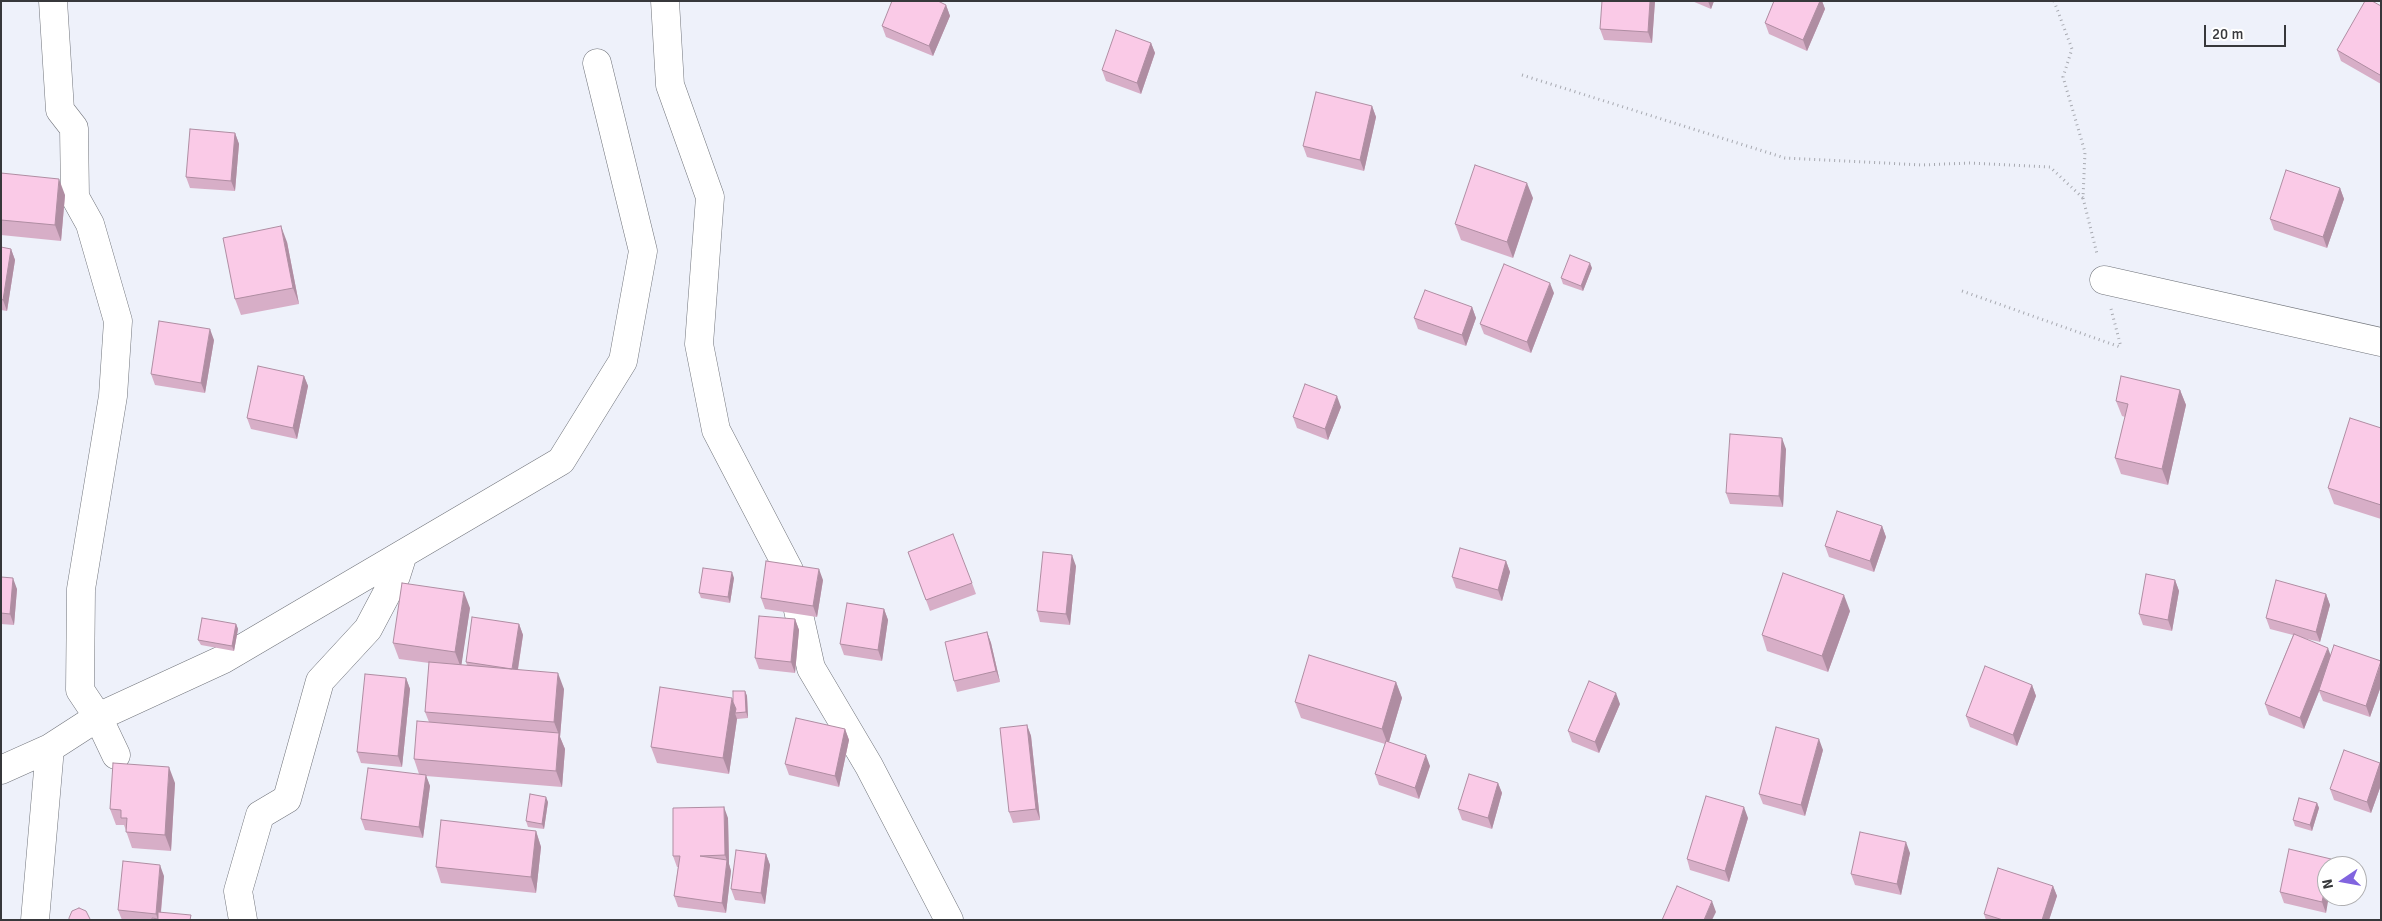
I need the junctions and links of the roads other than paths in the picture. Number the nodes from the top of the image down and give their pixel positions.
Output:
1 (53, 1) edge
2 (665, 1) edge
3 (597, 63) dead end
4 (2104, 280) dead end
5 (2381, 342) edge
6 (403, 554) junction
7 (98, 717) junction
8 (50, 748) junction
9 (116, 755) dead end
10 (1, 770) edge
11 (35, 920) edge
12 (243, 920) edge
13 (949, 920) edge

1 - 7 street
2 - 13 street
3 - 6 street
4 - 5 street
6 - 7 street
6 - 12 street
7 - 8 street
7 - 9 street
8 - 10 street
8 - 11 street

